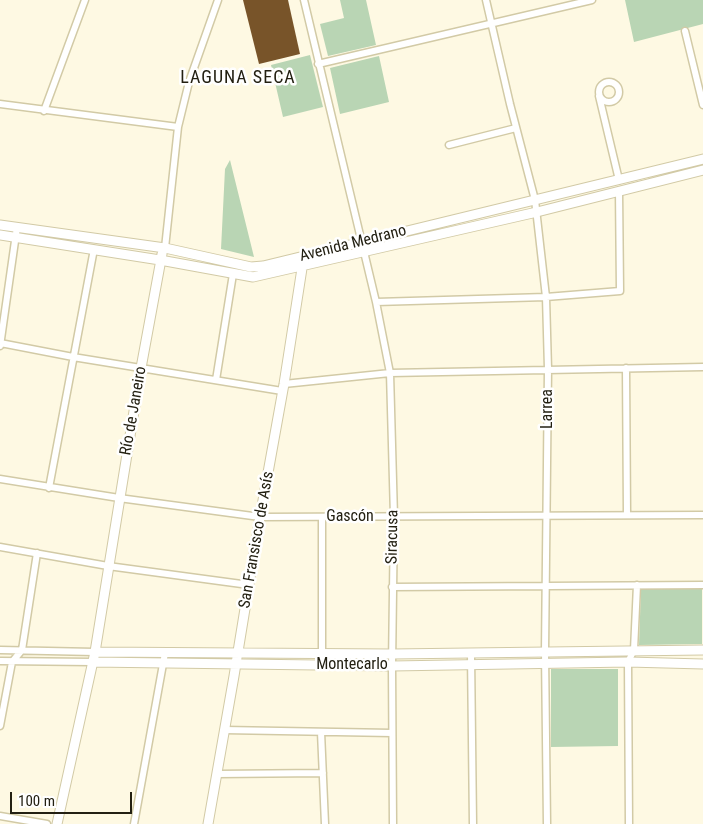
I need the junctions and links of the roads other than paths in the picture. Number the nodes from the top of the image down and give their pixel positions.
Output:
1 (86, 0) edge
2 (218, 0) edge
3 (304, 0) edge
4 (486, 0) edge
5 (592, 0) edge
6 (492, 25) junction
7 (685, 31) dead end
8 (318, 64) junction
9 (599, 96) dead end
10 (0, 104) edge
11 (703, 105) edge
12 (44, 111) junction
13 (178, 127) junction
14 (516, 128) junction
15 (450, 146) dead end
16 (703, 159) edge
17 (703, 170) edge
18 (618, 180) junction
19 (619, 191) junction
20 (535, 200) junction
21 (537, 212) junction
22 (0, 225) edge
23 (17, 232) junction
24 (0, 234) edge
25 (362, 247) junction
26 (165, 248) junction
27 (94, 249) junction
28 (303, 256) junction
29 (160, 260) junction
30 (303, 267) junction
31 (234, 274) junction
32 (546, 296) junction
33 (376, 302) junction
34 (0, 344) edge
35 (73, 357) junction
36 (141, 368) junction
37 (626, 368) junction
38 (703, 368) edge
39 (548, 369) junction
40 (390, 372) junction
41 (216, 380) junction
42 (283, 388) junction
43 (0, 479) edge
44 (49, 488) junction
45 (119, 498) junction
46 (627, 515) junction
47 (703, 515) edge
48 (547, 516) junction
49 (260, 517) junction
50 (322, 517) junction
51 (394, 517) junction
52 (0, 547) edge
53 (37, 553) junction
54 (108, 566) junction
55 (249, 585) junction
56 (637, 585) junction
57 (703, 585) edge
58 (546, 586) junction
59 (392, 587) junction
60 (0, 650) edge
61 (22, 650) junction
62 (634, 650) junction
63 (703, 650) edge
64 (95, 652) junction
65 (546, 652) junction
66 (165, 653) junction
67 (238, 653) junction
68 (322, 654) junction
69 (392, 654) junction
70 (471, 654) junction
71 (0, 661) edge
72 (12, 662) junction
73 (92, 662) junction
74 (628, 662) junction
75 (164, 663) junction
76 (236, 664) junction
77 (546, 664) junction
78 (703, 664) edge
79 (471, 665) junction
80 (392, 666) junction
81 (0, 726) edge
82 (224, 730) junction
83 (321, 732) junction
84 (392, 733) junction
85 (323, 773) junction
86 (217, 774) junction
87 (0, 816) edge
88 (47, 824) edge
89 (57, 824) edge
90 (134, 824) edge
91 (208, 824) edge
92 (326, 824) edge
93 (393, 824) edge
94 (473, 824) edge
95 (547, 824) edge
96 (629, 824) edge

1 - 12 street
2 - 13 street, Río de Janeiro
3 - 8 street, Siracusa
4 - 6 street, Larrea
5 - 6 street
6 - 8 street
6 - 14 street, Larrea
7 - 11 street
8 - 25 street, Siracusa
9 - 18 street
10 - 12 street
12 - 13 street
13 - 26 street, Río de Janeiro
14 - 15 street
14 - 20 street, Larrea
16 - 18 main road, Avenida Medrano
17 - 19 main road, Avenida Medrano
18 - 20 main road, Avenida Medrano
19 - 21 main road, Avenida Medrano
19 - 32 street
20 - 21 street, Larrea
20 - 25 main road, Avenida Medrano
21 - 25 main road, Avenida Medrano
21 - 32 street, Larrea
22 - 23 main road, Avenida Medrano
23 - 24 main road, Avenida Medrano
23 - 26 main road, Avenida Medrano
23 - 27 main road, Avenida Medrano
23 - 34 street
25 - 28 main road, Avenida Medrano
25 - 30 main road, Avenida Medrano
25 - 33 street, Siracusa
26 - 28 main road, Avenida Medrano
26 - 29 main road, Río de Janeiro
27 - 29 main road, Avenida Medrano
27 - 35 street
28 - 30 main road, San Fransisco de Asís
29 - 31 main road, Avenida Medrano
29 - 36 main road, Río de Janeiro
30 - 31 main road, Avenida Medrano
30 - 42 main road, San Fransisco de Asís
31 - 41 street
32 - 33 street
32 - 39 street, Larrea
33 - 40 street, Siracusa
34 - 35 street
35 - 36 street
35 - 44 street
36 - 41 street
36 - 45 main road, Río de Janeiro
37 - 38 street
37 - 39 street
37 - 46 street
39 - 40 street
39 - 48 street, Larrea
40 - 42 street
40 - 51 street, Siracusa
41 - 42 street
42 - 49 main road, San Fransisco de Asís
43 - 44 street, Gascón
44 - 45 street, Gascón
45 - 49 street, Gascón
45 - 54 main road, Río de Janeiro
46 - 47 street, Gascón
46 - 48 street, Gascón
48 - 51 street, Gascón
48 - 58 street, Larrea
49 - 50 street, Gascón
49 - 55 main road, San Fransisco de Asís
50 - 51 street, Gascón
50 - 68 street
51 - 59 street, Siracusa
52 - 53 street
53 - 54 street
53 - 61 street
54 - 55 street
54 - 64 main road, Río de Janeiro
55 - 67 main road, San Fransisco de Asís
56 - 57 street
56 - 58 street
56 - 62 street
58 - 59 street
58 - 65 street, Larrea
59 - 69 street, Siracusa
60 - 61 street, Montecarlo
61 - 64 street, Montecarlo
61 - 72 street
62 - 63 main road, Montecarlo
62 - 65 main road, Montecarlo
62 - 74 street
64 - 66 main road, Montecarlo
64 - 73 main road, Río de Janeiro
65 - 70 main road, Montecarlo
65 - 77 street, Larrea
66 - 67 main road, Montecarlo
66 - 75 street
67 - 68 main road, Montecarlo
67 - 76 main road, San Fransisco de Asís
68 - 69 main road, Montecarlo
69 - 70 main road, Montecarlo
69 - 80 street, Siracusa
70 - 79 street
71 - 72 street, Montecarlo
72 - 73 street, Montecarlo
72 - 81 street
73 - 75 main road, Montecarlo
73 - 89 main road, Río de Janeiro
74 - 77 main road, Montecarlo
74 - 78 main road, Montecarlo
74 - 96 street
75 - 76 main road, Montecarlo
75 - 90 street
76 - 80 main road, Montecarlo
76 - 82 main road, San Fransisco de Asís
77 - 79 main road, Montecarlo
77 - 95 street, Larrea
79 - 80 main road, Montecarlo
79 - 94 street
80 - 84 street, Siracusa
82 - 83 street
82 - 86 main road, San Fransisco de Asís
83 - 84 street
83 - 85 street
84 - 93 street, Siracusa
85 - 86 street
85 - 92 street
86 - 91 main road, San Fransisco de Asís
87 - 88 street

